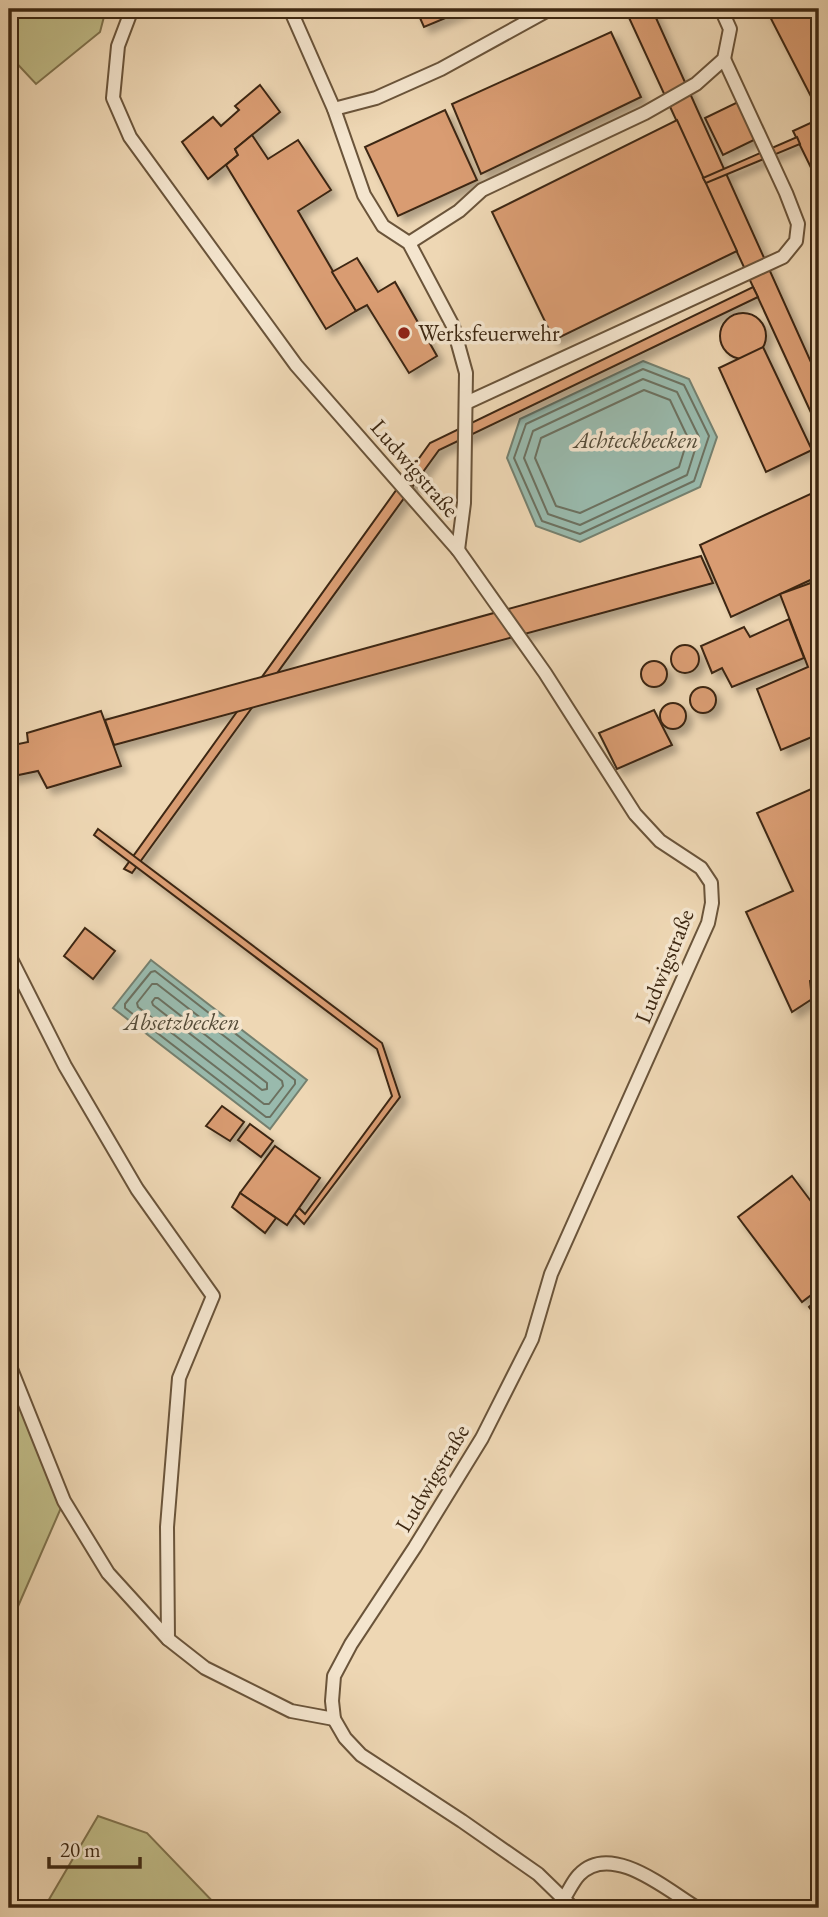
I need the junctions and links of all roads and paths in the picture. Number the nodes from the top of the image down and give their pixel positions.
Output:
1 (132, 9) edge
2 (290, 9) edge
3 (550, 9) edge
4 (721, 9) edge
5 (724, 59) junction
6 (334, 109) junction
7 (409, 243) junction
8 (466, 403) junction
9 (458, 550) junction
10 (9, 955) edge
11 (9, 1364) edge
12 (168, 1639) junction
13 (334, 1719) junction
14 (569, 1903) edge
15 (697, 1908) edge

1 - 9 lane, Ludwigstraße
2 - 6 lane
3 - 6 lane
4 - 5 lane
5 - 7 lane
5 - 8 lane
6 - 7 lane
7 - 8 lane
8 - 9 lane
9 - 13 lane, Ludwigstraße
10 - 12 lane
11 - 12 lane
12 - 13 lane
13 - 14 lane
14 - 15 lane

